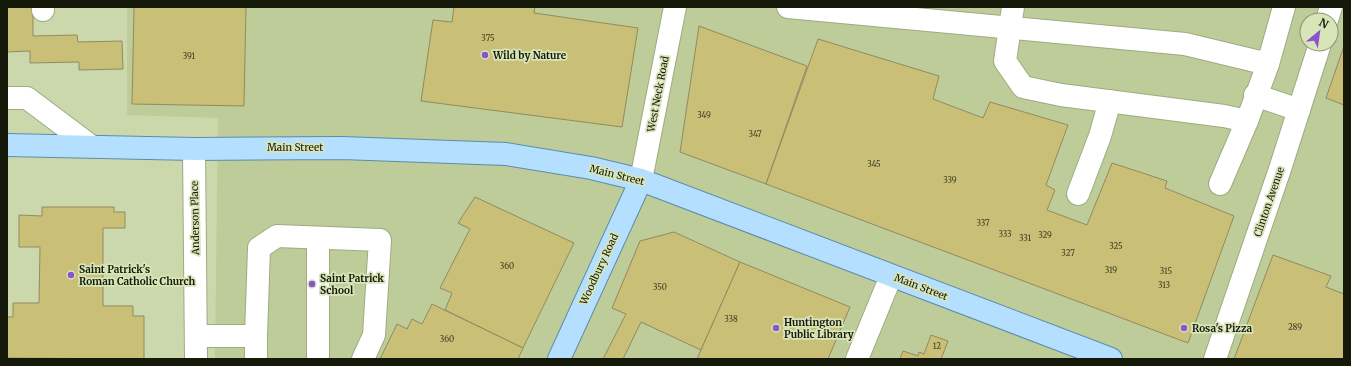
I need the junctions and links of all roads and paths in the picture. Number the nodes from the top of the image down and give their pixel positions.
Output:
1 (675, 7) edge
2 (788, 7) edge
3 (1284, 7) edge
4 (1012, 17) edge
5 (1317, 52) edge
6 (1268, 64) junction
7 (1256, 94) junction
8 (7, 98) edge
9 (1110, 101) junction
10 (1299, 110) junction
11 (1247, 121) junction
12 (7, 145) edge
13 (91, 146) junction
14 (194, 149) junction
15 (640, 180) junction
16 (1220, 184) dead end
17 (1078, 194) dead end
18 (318, 238) junction
19 (891, 276) junction
20 (196, 336) junction
21 (256, 336) junction
22 (196, 359) edge
23 (256, 359) edge
24 (318, 359) edge
25 (363, 359) edge
26 (559, 359) edge
27 (857, 359) edge
28 (1112, 359) edge
29 (1215, 359) edge

1 - 15 street, West Neck Road
2 - 4 street
3 - 6 street
4 - 6 street
4 - 9 street
5 - 10 street, Clinton Avenue
6 - 7 street
7 - 10 street
7 - 11 street
8 - 13 street
9 - 11 street
9 - 17 street
10 - 29 street, Clinton Avenue
11 - 16 street
12 - 13 main road, Main Street
13 - 14 main road, Main Street
14 - 15 main road, Main Street
14 - 20 street, Anderson Place
15 - 19 main road, Main Street
15 - 26 main road, Woodbury Road
18 - 21 street
18 - 24 street
18 - 25 street
19 - 27 street
19 - 28 main road, Main Street
20 - 21 street
20 - 22 street, Anderson Place
21 - 23 street

